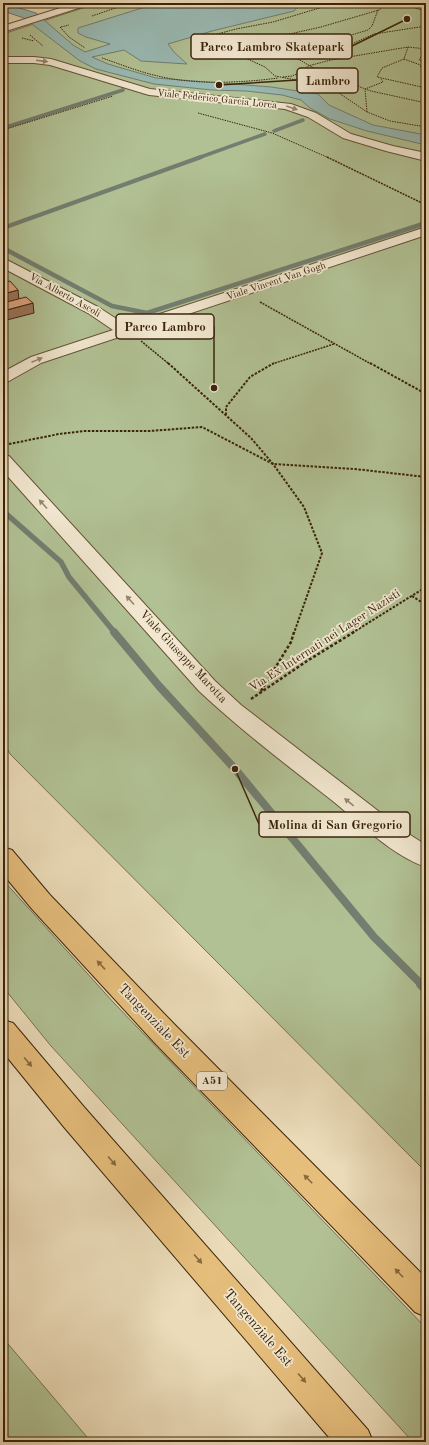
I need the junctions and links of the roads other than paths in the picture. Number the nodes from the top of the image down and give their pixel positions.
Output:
1 (85, 3) edge
2 (412, 3) edge
3 (426, 8) edge
4 (3, 29) edge
5 (3, 60) edge
6 (426, 156) edge
7 (426, 231) edge
8 (3, 262) edge
9 (125, 331) junction
10 (3, 378) edge
11 (3, 460) edge
12 (3, 857) edge
13 (426, 857) edge
14 (3, 1032) edge
15 (426, 1301) edge
16 (356, 1442) edge

1 - 4 street
2 - 3 street
5 -> 6 street, Viale Federico Garcia Lorca
7 - 9 street, Viale Vincent Van Gogh
8 - 9 street, Via Alberto Ascoli
10 -> 9 street
13 -> 11 street, Viale Giuseppe Marotta
15 -> 12 highway, Tangenziale Est / A51
14 -> 16 highway, Tangenziale Est

